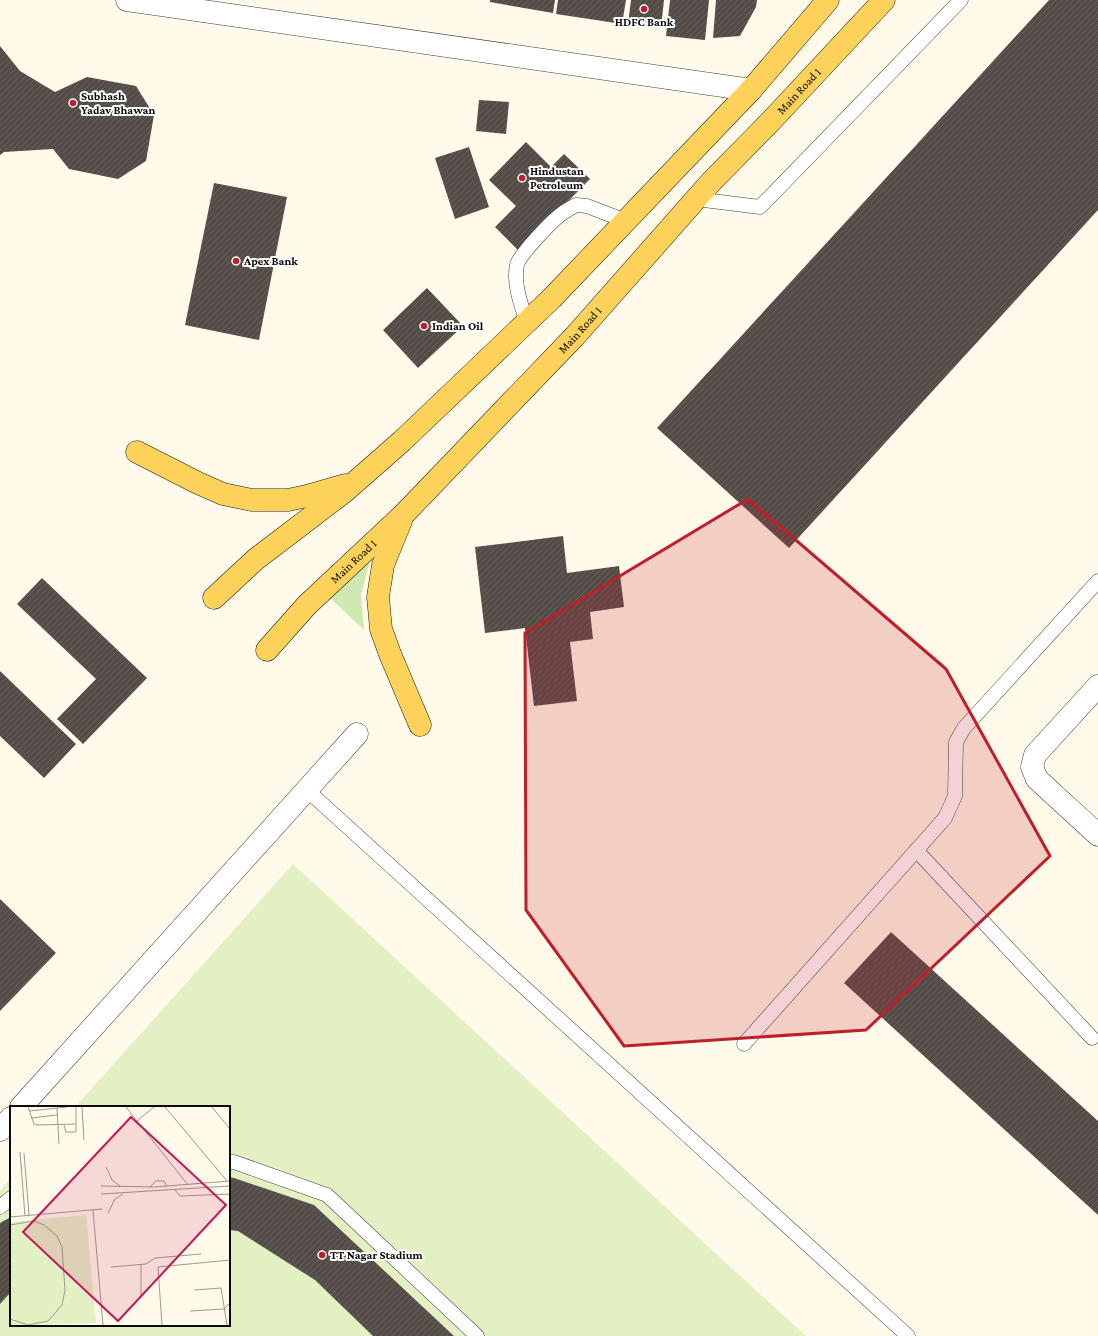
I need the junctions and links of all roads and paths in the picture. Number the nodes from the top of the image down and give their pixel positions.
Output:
1 (127, 0) edge
2 (828, 0) edge
3 (884, 0) edge
4 (961, 0) edge
5 (751, 90) junction
6 (696, 199) junction
7 (626, 221) junction
8 (527, 322) junction
9 (137, 452) dead end
10 (356, 481) junction
11 (404, 514) junction
12 (1098, 581) edge
13 (214, 598) dead end
14 (267, 650) dead end
15 (1098, 686) edge
16 (420, 725) dead end
17 (357, 734) dead end
18 (307, 790) junction
19 (1098, 835) edge
20 (916, 850) junction
21 (1092, 1038) dead end
22 (744, 1044) dead end
23 (22, 1106) edge
24 (10, 1119) edge
25 (0, 1130) edge
26 (230, 1162) edge
27 (10, 1199) edge
28 (0, 1207) edge
29 (477, 1336) edge
30 (908, 1336) edge

1 - 5 street
2 - 5 main road
3 - 6 main road, Main Road 1
4 - 6 lane
5 - 7 main road
6 - 11 main road, Main Road 1
7 - 8 main road
7 - 8 lane
8 - 10 main road
9 - 10 main road
10 - 13 main road
11 - 14 main road, Main Road 1
11 - 16 main road
12 - 20 lane
15 - 19 street
17 - 18 street
18 - 23 street
18 - 30 lane
20 - 21 lane
20 - 22 lane
24 - 25 street
26 - 29 lane
27 - 28 lane

